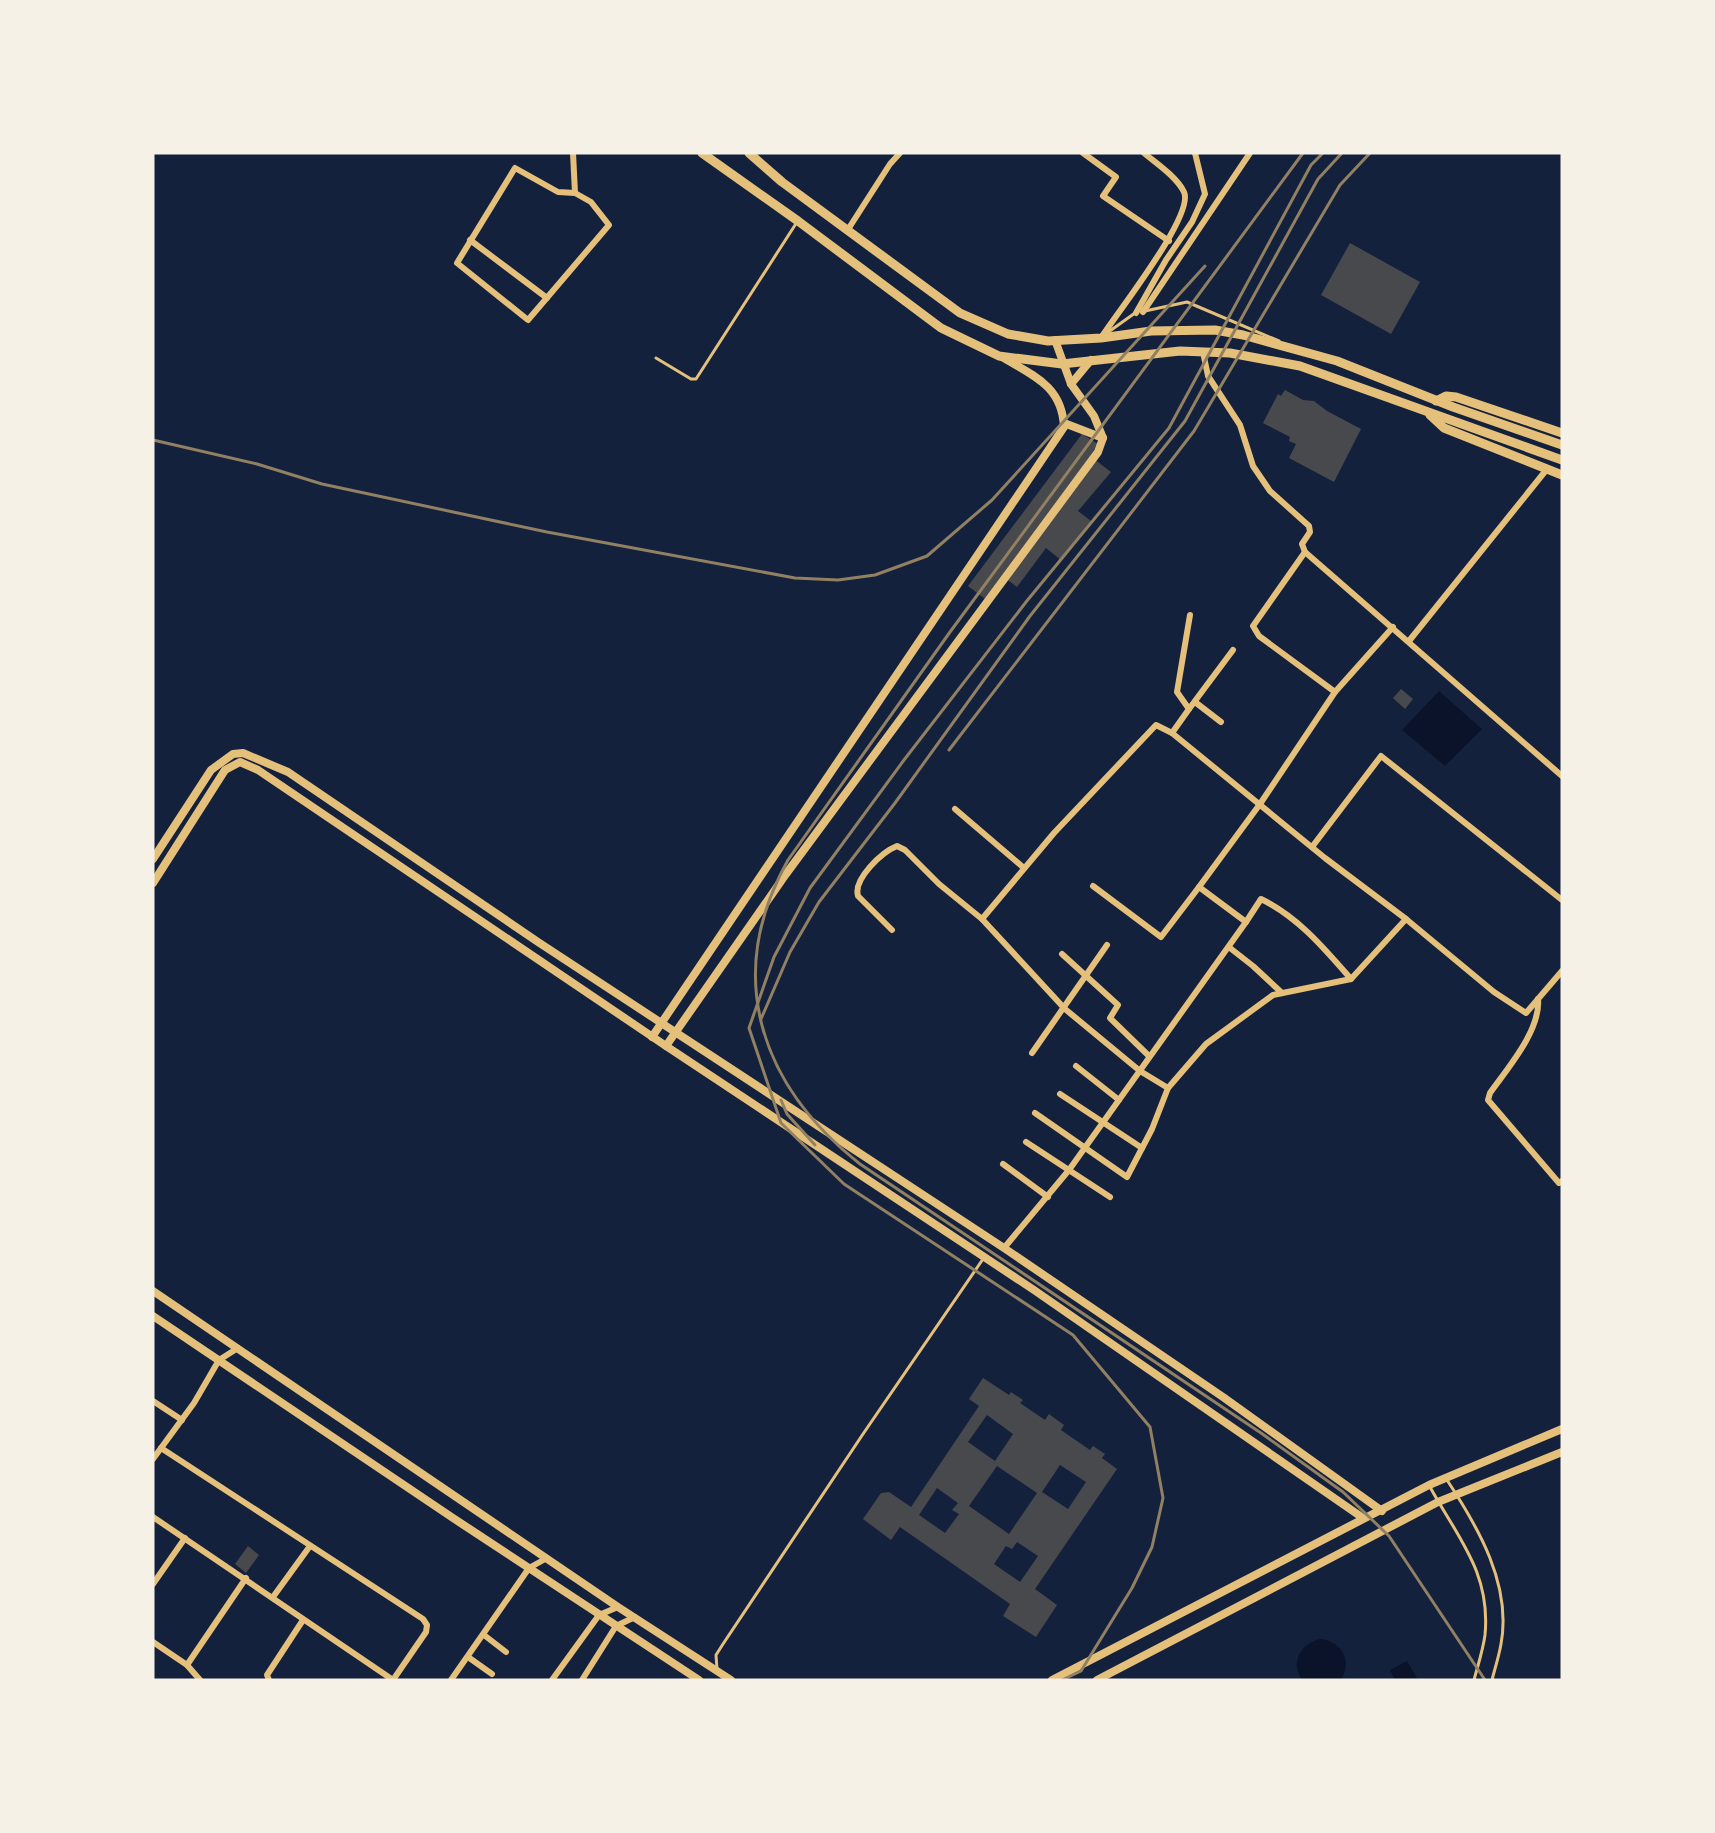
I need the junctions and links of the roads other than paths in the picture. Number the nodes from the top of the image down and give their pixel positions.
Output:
1 (573, 153) edge
2 (702, 153) edge
3 (749, 153) edge
4 (900, 153) edge
5 (1083, 153) edge
6 (1144, 153) edge
7 (1195, 153) edge
8 (1250, 153) edge
9 (576, 193) junction
10 (798, 221) junction
11 (846, 231) junction
12 (470, 240) junction
13 (1169, 241) junction
14 (547, 298) junction
15 (1143, 312) junction
16 (1136, 313) junction
17 (1101, 338) junction
18 (1055, 340) junction
19 (1296, 348) junction
20 (1203, 352) junction
21 (999, 356) junction
22 (657, 358) dead end
23 (1091, 360) junction
24 (1062, 364) junction
25 (1071, 384) junction
26 (1436, 400) junction
27 (1426, 412) junction
28 (1064, 423) junction
29 (1562, 433) edge
30 (1104, 438) junction
31 (1562, 445) edge
32 (1562, 460) edge
33 (1547, 469) junction
34 (1562, 475) edge
35 (1305, 552) junction
36 (1190, 615) dead end
37 (1393, 627) junction
38 (1409, 641) junction
39 (1233, 650) dead end
40 (1335, 692) junction
41 (1195, 702) junction
42 (1189, 709) junction
43 (1221, 722) dead end
44 (1172, 733) junction
45 (1562, 776) edge
46 (1260, 804) junction
47 (955, 809) dead end
48 (1312, 847) junction
49 (153, 859) edge
50 (1024, 868) junction
51 (153, 883) edge
52 (1093, 886) dead end
53 (1199, 887) junction
54 (1562, 900) edge
55 (982, 919) junction
56 (1406, 919) junction
57 (1246, 922) junction
58 (892, 930) dead end
59 (1107, 945) dead end
60 (1230, 948) junction
61 (1062, 954) dead end
62 (1562, 971) edge
63 (1085, 976) junction
64 (1351, 979) junction
65 (1282, 993) junction
66 (1538, 999) junction
67 (1065, 1009) junction
68 (661, 1023) junction
69 (676, 1031) junction
70 (652, 1036) junction
71 (666, 1046) junction
72 (1032, 1053) dead end
73 (1149, 1056) junction
74 (1076, 1066) dead end
75 (1140, 1071) junction
76 (1168, 1088) junction
77 (1060, 1094) dead end
78 (1119, 1100) junction
79 (1035, 1113) dead end
80 (1102, 1123) junction
81 (1026, 1142) dead end
82 (1084, 1148) junction
83 (1142, 1148) junction
84 (1003, 1164) dead end
85 (1069, 1170) junction
86 (1562, 1180) edge
87 (1048, 1197) junction
88 (1110, 1197) dead end
89 (1004, 1248) junction
90 (985, 1257) junction
91 (153, 1291) edge
92 (153, 1316) edge
93 (238, 1348) junction
94 (219, 1360) junction
95 (153, 1401) edge
96 (182, 1420) junction
97 (1562, 1429) edge
98 (161, 1448) junction
99 (1562, 1452) edge
100 (153, 1459) edge
101 (1447, 1479) junction
102 (1429, 1485) junction
103 (1457, 1495) junction
104 (1438, 1502) junction
105 (1382, 1511) junction
106 (153, 1517) edge
107 (1363, 1518) junction
108 (185, 1538) junction
109 (310, 1546) junction
110 (547, 1558) junction
111 (529, 1568) junction
112 (246, 1578) junction
113 (153, 1584) edge
114 (273, 1597) junction
115 (618, 1607) junction
116 (599, 1615) junction
117 (635, 1617) junction
118 (303, 1620) junction
119 (616, 1626) junction
120 (484, 1635) junction
121 (153, 1642) edge
122 (506, 1652) dead end
123 (468, 1657) junction
124 (187, 1665) junction
125 (717, 1671) junction
126 (492, 1674) dead end
127 (268, 1678) edge
128 (200, 1680) edge
129 (393, 1680) edge
130 (451, 1680) edge
131 (552, 1680) edge
132 (582, 1680) edge
133 (699, 1680) edge
134 (731, 1680) edge
135 (1052, 1680) edge
136 (1097, 1680) edge
137 (1474, 1680) edge
138 (1491, 1680) edge

1 - 9 street
2 - 10 main road
3 - 11 main road
4 - 11 street
5 - 13 street
6 - 13 street
7 - 16 street
8 - 15 street
9 - 12 street
9 - 14 street
10 - 21 main road
10 - 22 lane
11 - 18 main road
12 - 14 street
12 - 14 street
13 - 17 street
15 - 16 lane
15 - 19 lane
16 - 17 lane
17 - 18 main road
17 - 19 main road
18 - 24 street
19 - 26 main road
20 - 23 main road
20 - 27 main road
20 - 35 street
21 - 24 main road
21 - 28 street
23 - 24 main road
23 - 25 street
24 - 25 street
25 - 30 street
26 - 29 main road
26 - 31 main road
27 - 32 main road
27 - 33 main road
28 - 30 street
28 - 68 street
30 - 69 street
33 - 34 main road
33 - 38 street
35 - 37 street
35 - 40 street
36 - 42 street
37 - 38 street
37 - 40 street
38 - 45 street
39 - 41 street
40 - 46 street
41 - 42 street
41 - 43 street
42 - 44 street
44 - 46 street
44 - 50 street
46 - 48 street
46 - 53 street
47 - 50 street
48 - 54 street
48 - 56 street
49 - 68 street
50 - 55 street
51 - 70 street
52 - 53 street
53 - 57 street
55 - 58 street
55 - 67 street
56 - 64 street
56 - 66 street
57 - 60 street
57 - 64 street
59 - 63 street
60 - 65 street
60 - 73 street
61 - 63 street
62 - 66 street
63 - 67 street
63 - 73 street
64 - 65 street
65 - 76 street
66 - 86 street
67 - 72 street
67 - 75 street
68 - 69 street
68 - 70 street
69 - 71 street
69 - 89 street
70 - 71 street
71 - 90 street
73 - 75 street
74 - 78 street
75 - 76 street
75 - 78 street
76 - 83 street
77 - 80 street
78 - 80 street
79 - 82 street
80 - 82 street
80 - 83 street
81 - 85 street
82 - 83 street
82 - 85 street
84 - 87 street
85 - 87 street
85 - 88 street
87 - 89 street
89 - 105 street
90 - 107 street
90 - 125 lane
91 - 93 street
92 - 94 street
93 - 94 street
93 - 110 street
94 - 96 street
94 - 111 street
95 - 96 street
96 - 98 street
97 - 101 main road
98 - 100 street
98 - 109 street
99 - 103 main road
101 - 102 main road
101 - 103 lane
102 - 104 lane
102 - 105 main road
103 - 104 main road
103 - 138 lane
104 - 136 main road
104 - 137 lane
105 - 107 main road
106 - 108 street
107 - 135 main road
108 - 112 street
108 - 113 street
109 - 114 street
109 - 129 street
110 - 111 street
110 - 115 street
111 - 116 street
111 - 120 street
112 - 114 street
112 - 124 street
114 - 118 street
115 - 116 street
115 - 117 street
116 - 119 street
116 - 131 street
117 - 119 street
117 - 125 street
118 - 127 street
118 - 129 street
119 - 132 street
119 - 133 street
120 - 122 street
120 - 123 street
121 - 124 street
123 - 126 street
123 - 130 street
124 - 128 street
125 - 134 street

